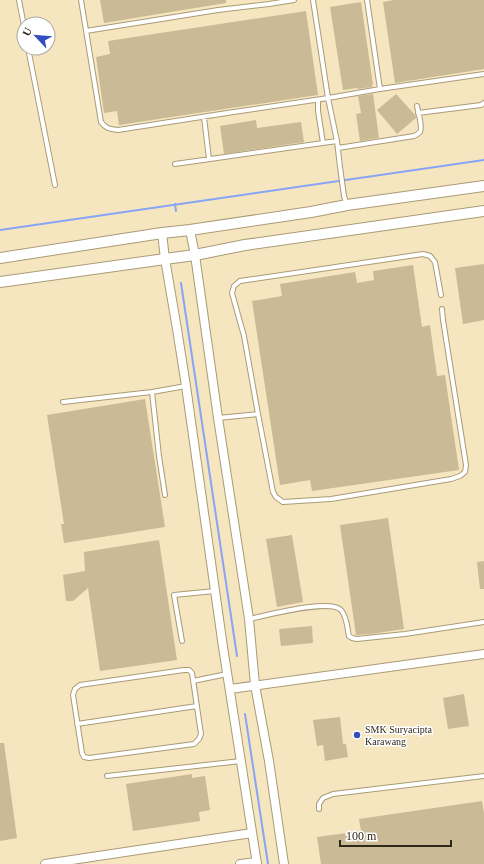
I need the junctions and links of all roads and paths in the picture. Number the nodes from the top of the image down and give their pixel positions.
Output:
1 (19, 0) edge
2 (81, 0) edge
3 (294, 0) edge
4 (313, 0) edge
5 (367, 0) edge
6 (22, 16) edge
7 (86, 31) junction
8 (30, 56) edge
9 (484, 74) edge
10 (380, 89) junction
11 (328, 98) junction
12 (318, 100) junction
13 (484, 103) edge
14 (417, 106) dead end
15 (418, 113) junction
16 (204, 117) junction
17 (338, 141) junction
18 (323, 143) junction
19 (338, 148) junction
20 (209, 159) junction
21 (175, 164) dead end
22 (55, 186) dead end
23 (484, 186) edge
24 (346, 201) junction
25 (484, 210) edge
26 (190, 230) junction
27 (162, 232) junction
28 (195, 255) junction
29 (0, 258) edge
30 (165, 258) junction
31 (0, 282) edge
32 (441, 295) dead end
33 (442, 309) dead end
34 (186, 386) junction
35 (152, 392) junction
36 (63, 402) dead end
37 (258, 414) junction
38 (218, 418) junction
39 (165, 495) dead end
40 (215, 591) junction
41 (249, 619) junction
42 (484, 622) edge
43 (182, 641) dead end
44 (484, 654) edge
45 (227, 674) junction
46 (193, 681) junction
47 (255, 685) junction
48 (230, 689) junction
49 (197, 706) junction
50 (77, 724) junction
51 (241, 760) junction
52 (106, 776) dead end
53 (484, 776) edge
54 (319, 809) dead end
55 (252, 833) junction
56 (257, 863) edge
57 (45, 864) edge
58 (240, 864) edge
59 (284, 864) edge

1 - 6 lane
2 - 7 lane
3 - 7 lane
4 - 11 lane
5 - 10 lane
7 - 16 lane
8 - 22 lane
9 - 10 lane
10 - 11 lane
11 - 12 lane
11 - 17 lane
12 - 16 lane
12 - 18 lane
13 - 15 lane
14 - 15 lane
15 - 19 lane
16 - 20 lane
17 - 18 lane
17 - 19 lane
18 - 20 lane
19 - 24 lane
20 - 21 lane
23 - 24 street
24 - 26 street
25 - 28 street
26 - 27 street
26 - 28 street
27 - 29 street
27 - 30 street
28 - 30 street
28 - 38 street
30 - 31 street
30 - 34 street
32 - 37 lane
33 - 37 lane
34 - 35 lane
34 - 40 street
35 - 36 lane
35 - 39 lane
37 - 38 lane
38 - 41 street
40 - 43 lane
40 - 45 street
41 - 42 lane
41 - 47 street
44 - 47 street
45 - 46 lane
45 - 48 street
46 - 49 lane
46 - 50 lane
47 - 48 street
47 - 59 street
48 - 51 street
49 - 50 lane
49 - 50 lane
51 - 52 lane
51 - 55 street
53 - 54 lane
55 - 56 street
55 - 57 street
56 - 58 street

